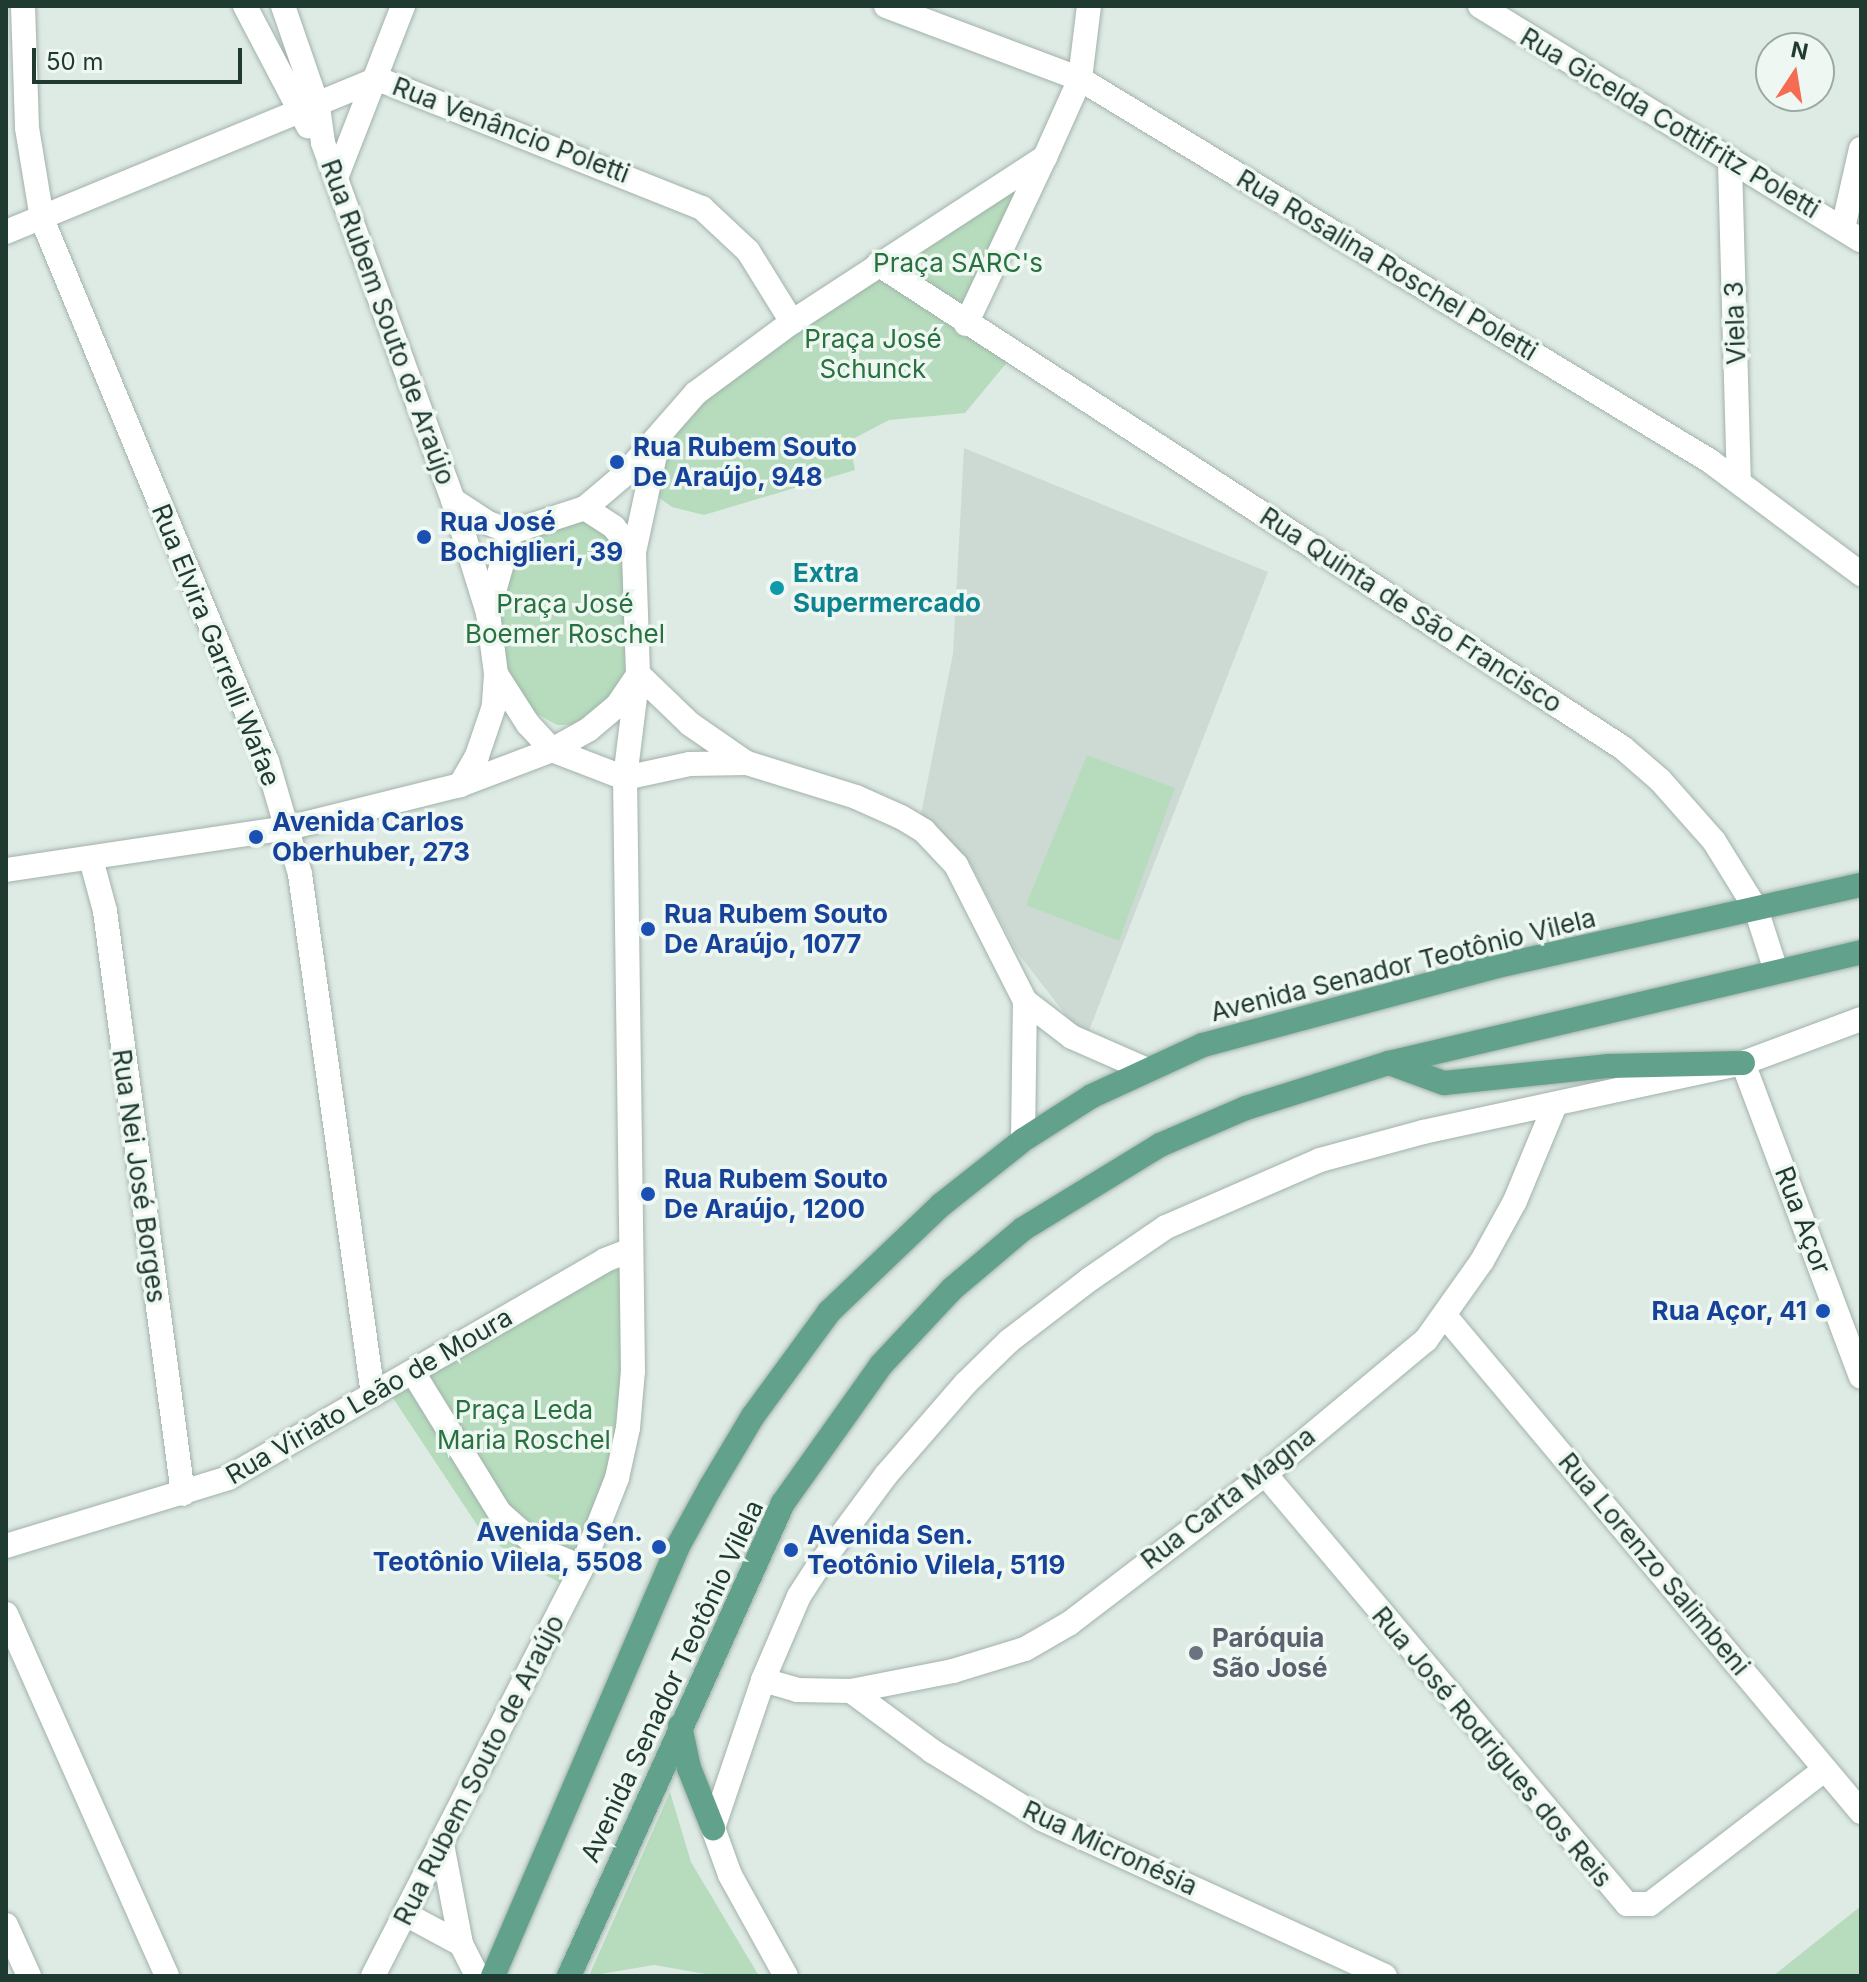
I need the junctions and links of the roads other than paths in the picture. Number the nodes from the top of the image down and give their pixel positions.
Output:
1 (23, 6) edge
2 (245, 6) edge
3 (283, 6) edge
4 (403, 6) edge
5 (886, 6) edge
6 (1089, 6) edge
7 (1480, 6) edge
8 (378, 79) junction
9 (1080, 79) junction
10 (308, 111) junction
11 (1861, 149) edge
12 (1045, 157) junction
13 (1730, 164) junction
14 (336, 178) junction
15 (42, 219) junction
16 (6, 232) edge
17 (1852, 234) edge
18 (878, 264) junction
19 (792, 322) junction
20 (966, 324) junction
21 (659, 435) junction
22 (1739, 481) junction
23 (453, 500) junction
24 (585, 508) junction
25 (511, 532) junction
26 (634, 552) junction
27 (1861, 574) edge
28 (488, 613) junction
29 (496, 674) junction
30 (638, 674) junction
31 (552, 750) junction
32 (747, 763) junction
33 (625, 778) junction
34 (460, 785) junction
35 (288, 828) junction
36 (91, 859) junction
37 (6, 870) edge
38 (1861, 885) edge
39 (1756, 909) junction
40 (1861, 952) edge
41 (1776, 971) junction
42 (1025, 1001) junction
43 (1861, 1019) edge
44 (1389, 1063) junction
45 (1743, 1063) junction
46 (1147, 1070) junction
47 (1555, 1105) junction
48 (1023, 1140) junction
49 (629, 1251) junction
50 (1850, 1312) edge
51 (1446, 1317) junction
52 (414, 1374) junction
53 (1861, 1377) edge
54 (373, 1395) junction
55 (1265, 1474) junction
56 (183, 1494) junction
57 (6, 1546) edge
58 (582, 1567) junction
59 (6, 1614) edge
60 (763, 1680) junction
61 (851, 1691) junction
62 (680, 1726) junction
63 (1824, 1770) junction
64 (1861, 1812) edge
65 (713, 1828) junction
66 (442, 1844) junction
67 (407, 1915) junction
68 (6, 1925) edge
69 (461, 1944) junction
70 (29, 1976) edge
71 (167, 1976) edge
72 (373, 1976) edge
73 (477, 1976) edge
74 (493, 1976) edge
75 (569, 1976) edge
76 (786, 1976) edge
77 (1385, 1976) edge

1 - 15 street, Rua Elvira Garrelli Wafae
2 - 10 street
3 - 10 street
4 - 8 street
5 - 9 street, Rua Rosalina Roschel Poletti
6 - 9 street
7 - 13 street, Rua Gicelda Cottifritz Poletti
8 - 10 street, Rua Venâncio Poletti
8 - 14 street
8 - 19 street, Rua Venâncio Poletti
9 - 12 street
9 - 22 street, Rua Rosalina Roschel Poletti
10 - 14 street, Rua Rubem Souto de Araújo
10 - 15 street, Rua Venâncio Poletti
11 - 17 street
12 - 18 street, Rua Rubem Souto de Araújo
12 - 20 street
13 - 17 street, Rua Gicelda Cottifritz Poletti
13 - 22 street, Viela 3
14 - 23 street, Rua Rubem Souto de Araújo
15 - 16 street, Rua Venâncio Poletti
15 - 35 street, Rua Elvira Garrelli Wafae
18 - 19 street, Rua Rubem Souto de Araújo
18 - 20 street, Rua Quinta de São Francisco
19 - 21 street, Rua Rubem Souto de Araújo
20 - 39 street, Rua Quinta de São Francisco
21 - 24 street
21 - 26 street, Rua Rubem Souto de Araújo
22 - 27 street, Rua Rosalina Roschel Poletti
23 - 25 street
23 - 28 street, Rua Rubem Souto de Araújo
24 - 25 street
24 - 26 street
25 - 28 street
26 - 30 street, Rua Rubem Souto de Araújo
28 - 29 street
29 - 31 street
29 - 34 street
30 - 31 street
30 - 32 street
30 - 33 street, Rua Rubem Souto de Araújo
31 - 33 street
31 - 34 street
32 - 33 street
32 - 42 street
33 - 49 street, Rua Rubem Souto de Araújo
34 - 35 street
35 - 36 street
35 - 54 street, Rua Elvira Garrelli Wafae
36 - 37 street
36 - 56 street, Rua Nei José Borges
38 - 39 main road, Avenida Senador Teotônio Vilela
39 - 41 street, Rua Quinta de São Francisco
39 - 46 main road, Avenida Senador Teotônio Vilela
40 - 41 main road, Avenida Senador Teotônio Vilela
41 - 44 main road, Avenida Senador Teotônio Vilela
42 - 46 street
42 - 48 street
43 - 45 street
44 - 45 main road
44 - 62 main road, Avenida Senador Teotônio Vilela
45 - 47 street
45 - 50 street, Rua Açor
46 - 48 main road, Avenida Senador Teotônio Vilela
47 - 51 street, Rua Carta Magna
47 - 60 street
48 - 74 main road, Avenida Senador Teotônio Vilela
49 - 52 street, Rua Viriato Leão de Moura
49 - 58 street, Rua Rubem Souto de Araújo
50 - 53 street, Rua Açor
51 - 55 street, Rua Carta Magna
51 - 63 street, Rua Lorenzo Salimbeni
52 - 54 street, Rua Viriato Leão de Moura
52 - 58 street
54 - 56 street, Rua Viriato Leão de Moura
55 - 61 street, Rua Carta Magna
55 - 63 street, Rua José Rodrigues dos Reis
56 - 57 street, Rua Viriato Leão de Moura
58 - 66 street, Rua Rubem Souto de Araújo
59 - 71 street
60 - 61 street, Rua Carta Magna
60 - 65 street
61 - 77 street, Rua Micronésia
62 - 65 main road
62 - 75 main road, Avenida Senador Teotônio Vilela
63 - 64 street, Rua Lorenzo Salimbeni
65 - 76 street
66 - 67 street, Rua Rubem Souto de Araújo
66 - 69 street
67 - 69 street
67 - 72 street, Rua Rubem Souto de Araújo
68 - 70 street
69 - 73 street

